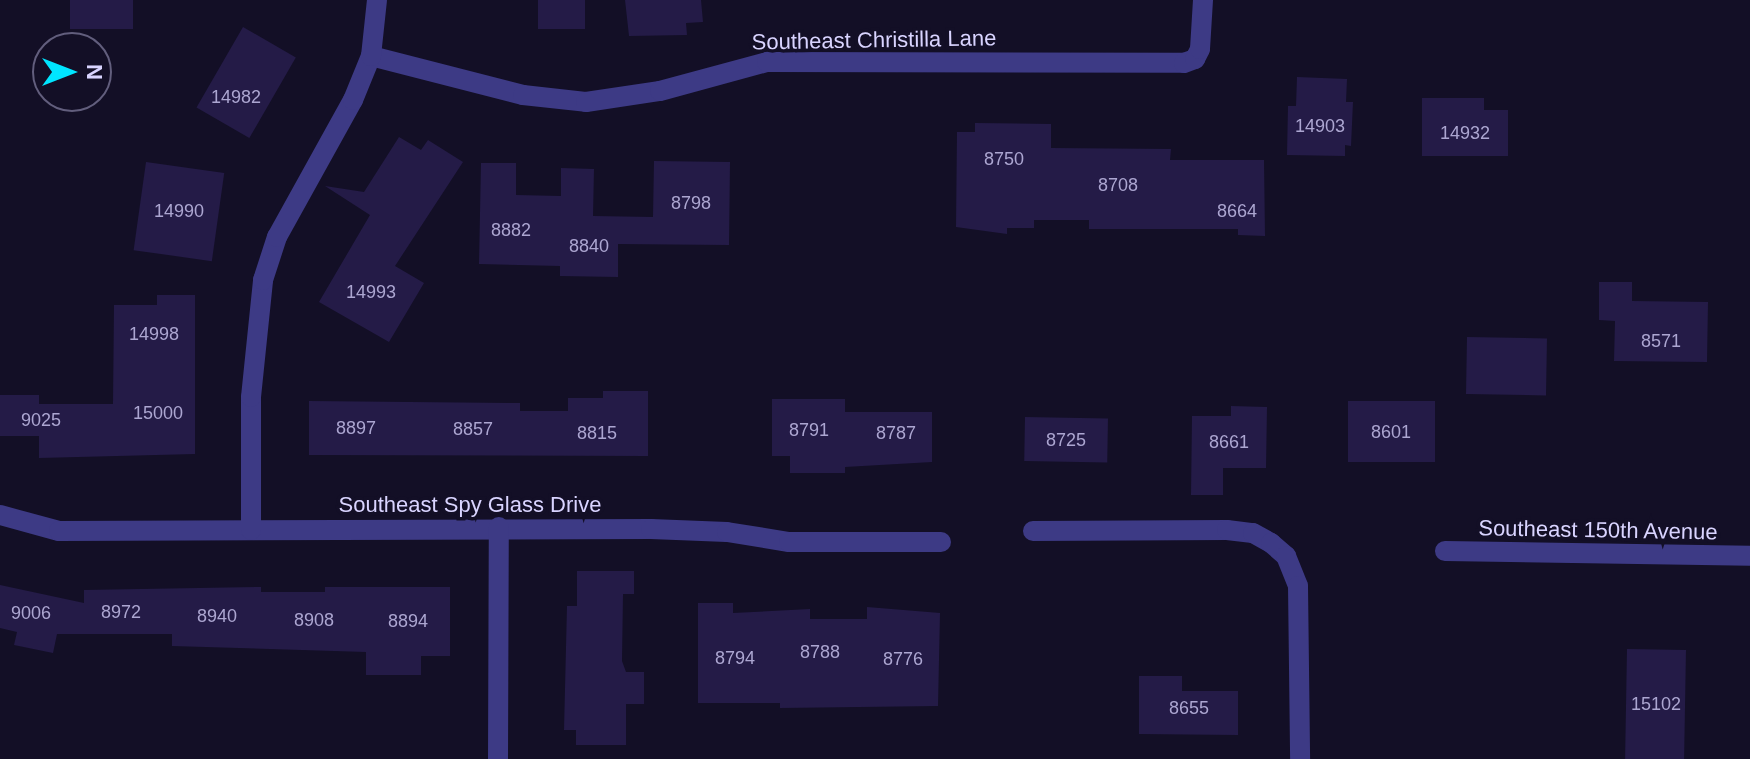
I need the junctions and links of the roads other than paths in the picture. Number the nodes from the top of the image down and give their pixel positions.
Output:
1 (377, 0) edge
2 (1203, 0) edge
3 (371, 56) junction
4 (0, 515) edge
5 (499, 527) junction
6 (251, 530) junction
7 (1033, 531) dead end
8 (941, 542) dead end
9 (1445, 551) dead end
10 (1750, 556) edge
11 (498, 759) edge
12 (1300, 759) edge

1 - 3 street
2 - 3 street, Southeast Christilla Lane
3 - 6 street
4 - 6 street, Southeast Spy Glass Drive
5 - 6 street, Southeast Spy Glass Drive
5 - 8 street, Southeast Spy Glass Drive
5 - 11 street
7 - 12 street
9 - 10 street, Southeast 150th Avenue

